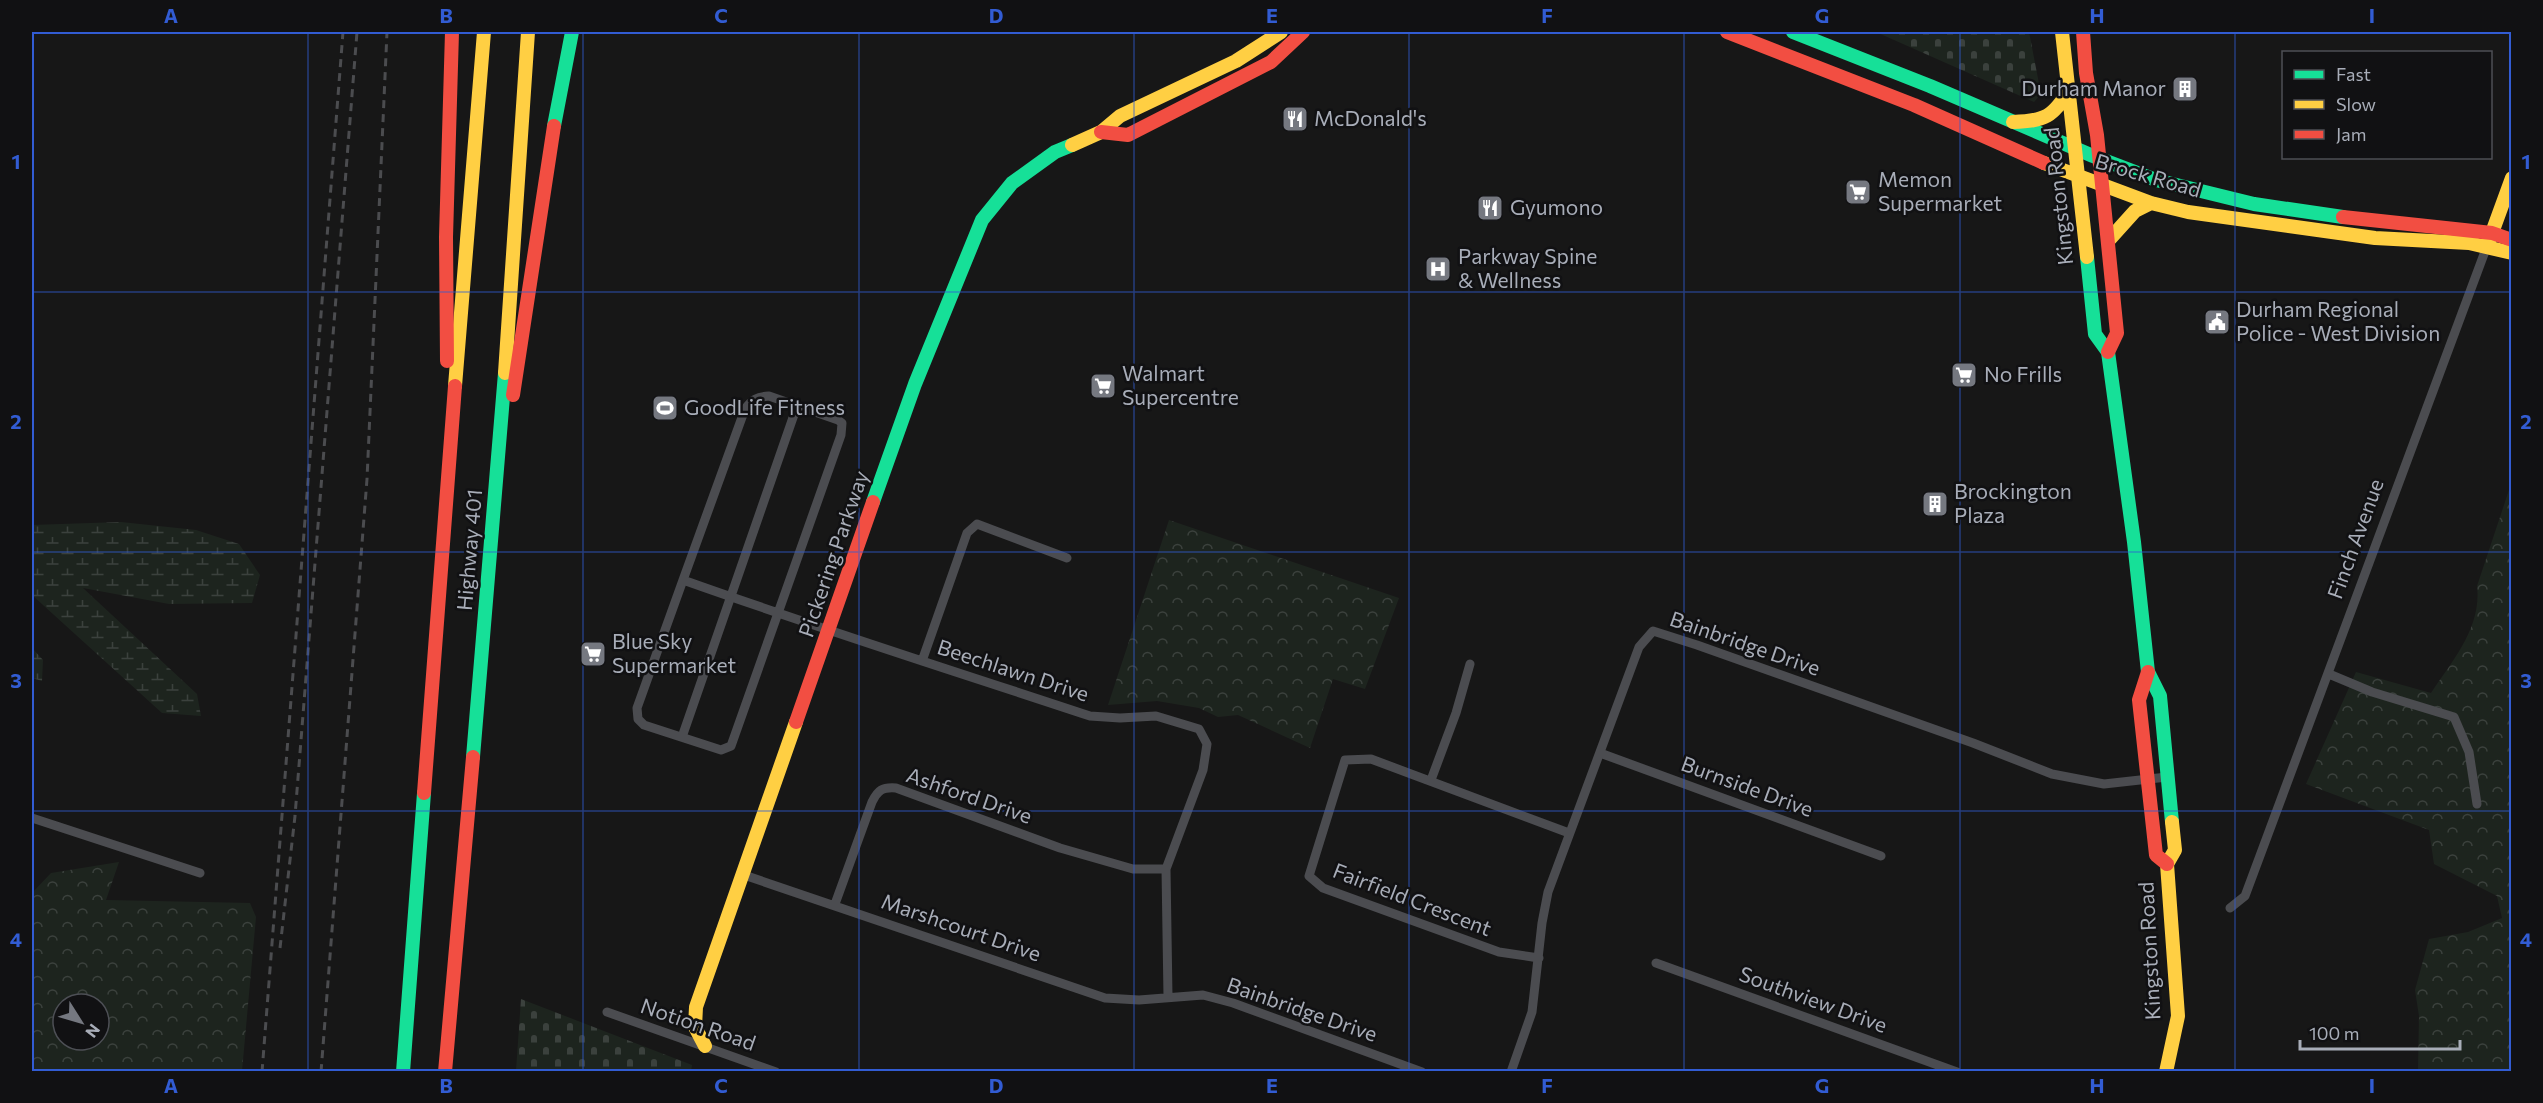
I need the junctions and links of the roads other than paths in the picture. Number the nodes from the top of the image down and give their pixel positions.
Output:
1 (452, 32) edge
2 (484, 32) edge
3 (528, 32) edge
4 (572, 32) edge
5 (1281, 32) edge
6 (1303, 32) edge
7 (1727, 32) edge
8 (1793, 32) edge
9 (2062, 32) edge
10 (2083, 32) edge
11 (1188, 85) junction
12 (2070, 89) junction
13 (1196, 100) junction
14 (2013, 122) junction
15 (1101, 132) junction
16 (2076, 150) junction
17 (2099, 160) junction
18 (2078, 177) junction
19 (2511, 178) edge
20 (2101, 186) junction
21 (2151, 203) junction
22 (2489, 239) junction
23 (2511, 240) edge
24 (2108, 241) junction
25 (2511, 253) edge
26 (2108, 352) junction
27 (797, 406) junction
28 (451, 447) junction
29 (498, 471) junction
30 (1067, 558) dead end
31 (683, 580) junction
32 (730, 597) junction
33 (777, 613) junction
34 (829, 632) junction
35 (922, 661) junction
36 (1470, 664) dead end
37 (2148, 672) junction
38 (2329, 674) junction
39 (682, 737) junction
40 (1600, 753) junction
41 (2167, 777) junction
42 (2148, 778) junction
43 (1431, 780) junction
44 (2477, 804) dead end
45 (32, 818) edge
46 (1569, 833) junction
47 (1881, 856) dead end
48 (2167, 864) junction
49 (1167, 870) junction
50 (200, 873) dead end
51 (744, 875) junction
52 (835, 904) junction
53 (2230, 908) dead end
54 (1539, 958) junction
55 (1656, 963) dead end
56 (1168, 997) junction
57 (607, 1012) dead end
58 (705, 1046) junction
59 (403, 1071) edge
60 (445, 1071) edge
61 (776, 1071) edge
62 (1422, 1071) edge
63 (1511, 1071) edge
64 (1957, 1071) edge
65 (2166, 1071) edge

1 - 28 main road
2 - 28 main road, Highway 401
3 - 29 main road, Highway 401
4 - 29 main road
5 - 11 main road, Pickering Parkway
6 - 13 main road, Pickering Parkway
7 - 18 main road, Brock Road
8 - 14 main road, Brock Road
9 - 12 main road, Kingston Road
10 - 17 main road, Kingston Road
11 - 13 street
11 - 15 main road, Pickering Parkway
12 - 14 main road
12 - 16 main road, Kingston Road
13 - 15 main road, Pickering Parkway
14 - 16 main road, Brock Road
15 - 34 main road, Pickering Parkway
16 - 17 main road, Brock Road
16 - 18 main road, Kingston Road
17 - 20 main road, Kingston Road
17 - 22 main road, Brock Road
18 - 20 main road, Brock Road
18 - 26 main road, Kingston Road
19 - 22 main road, Finch Avenue
20 - 21 main road, Brock Road
20 - 24 main road, Kingston Road
21 - 22 main road, Brock Road
21 - 24 main road
22 - 23 main road, Brock Road
22 - 25 main road, Brock Road
22 - 38 street, Finch Avenue
24 - 26 main road, Kingston Road
26 - 37 main road, Kingston Road
27 - 31 street
27 - 32 street
27 - 33 street
28 - 59 main road, Highway 401
29 - 60 main road, Highway 401
30 - 35 street
31 - 32 street, Beechlawn Drive
31 - 39 street
32 - 33 street, Beechlawn Drive
32 - 39 street
33 - 34 street, Beechlawn Drive
33 - 39 street
34 - 35 street, Beechlawn Drive
34 - 51 main road, Pickering Parkway
35 - 49 street, Beechlawn Drive
36 - 43 street
37 - 41 main road, Kingston Road
37 - 42 main road, Kingston Road
38 - 44 street
38 - 53 street, Finch Avenue
40 - 42 street, Bainbridge Drive
40 - 46 street, Bainbridge Drive
40 - 47 street, Burnside Drive
41 - 42 street, Bainbridge Drive
41 - 48 main road, Kingston Road
42 - 48 main road, Kingston Road
43 - 46 street, Fairfield Crescent
43 - 54 street, Fairfield Crescent
45 - 50 street
46 - 54 street, Bainbridge Drive
48 - 65 main road, Kingston Road
49 - 52 street, Ashford Drive
49 - 56 street, Beechlawn Drive
51 - 52 street, Marshcourt Drive
51 - 58 main road, Pickering Parkway
52 - 56 street, Marshcourt Drive
54 - 63 street, Bainbridge Drive
55 - 64 street, Southview Drive
56 - 62 street, Bainbridge Drive
57 - 58 street, Notion Road
58 - 61 street, Notion Road

